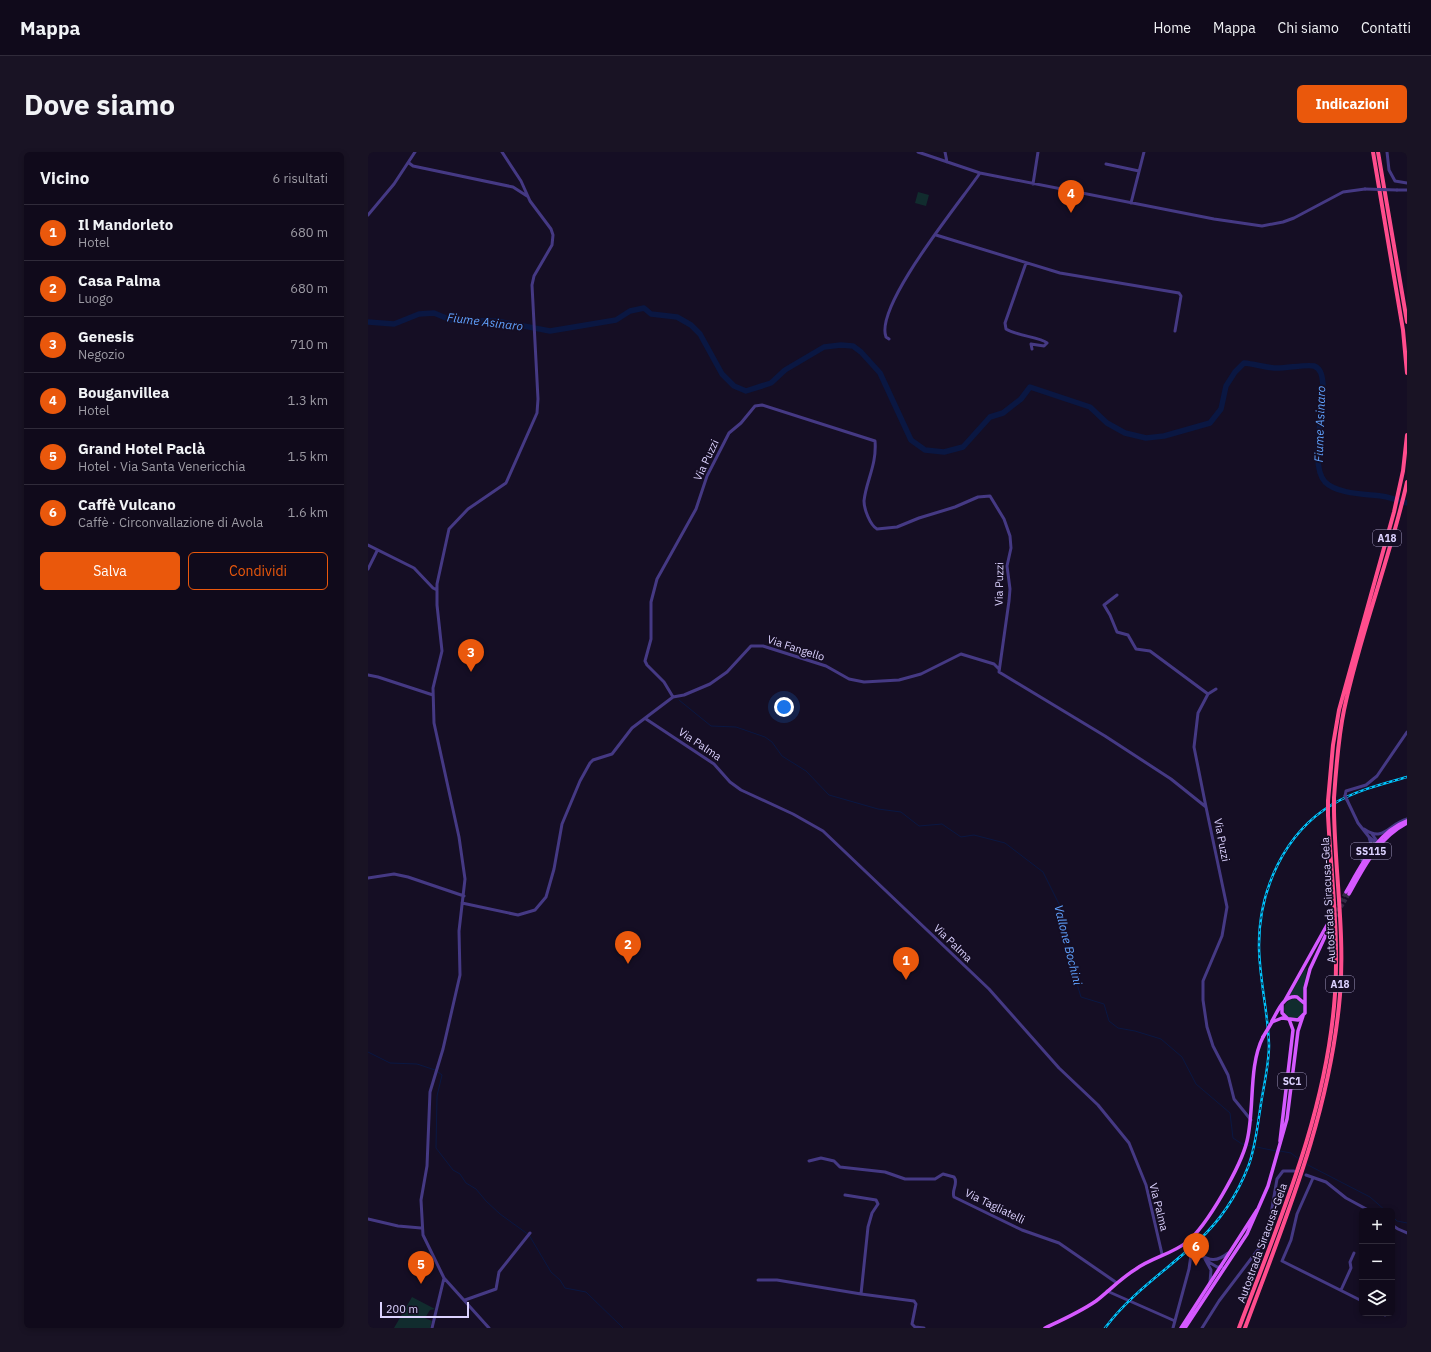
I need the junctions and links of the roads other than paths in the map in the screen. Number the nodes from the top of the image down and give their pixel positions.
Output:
1 (415, 152) edge
2 (502, 152) edge
3 (918, 152) edge
4 (945, 152) edge
5 (1038, 152) edge
6 (1144, 152) edge
7 (1373, 152) edge
8 (1378, 152) edge
9 (1387, 152) edge
10 (947, 162) junction
11 (409, 163) junction
12 (1106, 164) dead end
13 (1139, 171) junction
14 (980, 173) junction
15 (1407, 183) edge
16 (1033, 184) junction
17 (1407, 190) edge
18 (528, 197) junction
19 (1131, 203) junction
20 (368, 215) edge
21 (936, 235) junction
22 (1026, 263) junction
23 (1407, 322) edge
24 (1175, 331) dead end
25 (889, 339) dead end
26 (1032, 349) dead end
27 (1407, 373) edge
28 (1407, 435) edge
29 (1407, 482) edge
30 (368, 545) edge
31 (377, 551) junction
32 (368, 569) edge
33 (437, 590) junction
34 (1117, 595) dead end
35 (998, 669) junction
36 (368, 676) edge
37 (1216, 689) dead end
38 (1208, 694) junction
39 (433, 695) junction
40 (673, 697) junction
41 (646, 719) junction
42 (1407, 732) edge
43 (1206, 806) junction
44 (1407, 821) edge
45 (1396, 830) junction
46 (1370, 836) junction
47 (1378, 843) junction
48 (1364, 868) junction
49 (1357, 873) junction
50 (368, 878) edge
51 (464, 896) junction
52 (462, 903) junction
53 (1283, 1003) junction
54 (1305, 1005) junction
55 (1303, 1016) junction
56 (1288, 1019) junction
57 (1272, 1022) junction
58 (1251, 1120) junction
59 (1280, 1146) junction
60 (1306, 1153) junction
61 (809, 1161) dead end
62 (1294, 1170) dead end
63 (1306, 1175) dead end
64 (1313, 1178) junction
65 (845, 1195) dead end
66 (1259, 1208) junction
67 (1364, 1208) edge
68 (368, 1219) edge
69 (1395, 1227) edge
70 (421, 1228) junction
71 (530, 1233) dead end
72 (1407, 1233) edge
73 (1231, 1251) junction
74 (1354, 1253) dead end
75 (1162, 1254) junction
76 (1206, 1259) junction
77 (1221, 1270) junction
78 (444, 1278) junction
79 (758, 1280) dead end
80 (1117, 1283) junction
81 (1209, 1284) junction
82 (1341, 1290) junction
83 (1107, 1291) junction
84 (861, 1294) junction
85 (1359, 1299) edge
86 (465, 1300) junction
87 (1175, 1321) junction
88 (432, 1328) edge
89 (489, 1328) edge
90 (924, 1328) edge
91 (1045, 1328) edge
92 (1173, 1328) edge
93 (1181, 1328) edge
94 (1185, 1328) edge
95 (1202, 1328) edge
96 (1240, 1328) edge
97 (1245, 1328) edge

1 - 11 street
2 - 18 street
3 - 10 street
4 - 10 street
5 - 16 street
6 - 13 street
7 - 27 highway
8 - 23 highway
9 - 15 street
10 - 14 street
11 - 18 street
11 - 20 street
12 - 13 street
13 - 19 street
14 - 16 street
14 - 21 street
16 - 19 street
17 - 19 street, bridge
18 - 33 street
21 - 22 street
21 - 25 street
22 - 24 street
22 - 26 street
28 - 60 highway, Autostrada Siracusa-Gela / A18, bridge
29 - 60 highway, Autostrada Siracusa-Gela / A18, bridge
30 - 31 street
31 - 32 street
31 - 33 street
33 - 39 street
34 - 38 street
35 - 40 street, Via Fangello
35 - 40 street, Via Puzzi
35 - 43 street, Via Puzzi
36 - 39 street
37 - 38 street
38 - 43 street
39 - 51 street
40 - 41 street, Via Fangello
41 - 52 street, Via Fangello
41 - 75 street, Via Palma
42 - 46 street, bridge
43 - 58 street, Via Puzzi
44 - 45 main road, SS115
44 - 46 street
44 - 47 main road, SS115
45 - 47 street
45 - 48 main road, SS115
46 - 47 street
46 - 49 street
47 - 48 street
47 - 49 main road, SS115
48 - 49 main road, SS115
50 - 51 street
51 - 52 street
52 - 70 street
53 - 54 main road
53 - 54 main road
53 - 56 main road
53 - 57 main road
54 - 55 main road
55 - 56 main road
55 - 59 main road, SC1
56 - 57 main road
56 - 59 main road, SC1
57 - 58 main road, bridge
58 - 75 main road
59 - 66 main road
60 - 96 highway, Autostrada Siracusa-Gela / A18
60 - 97 highway, Autostrada Siracusa-Gela / A18
61 - 80 street, Via Tagliatelli
62 - 95 street
63 - 64 street
64 - 67 street
64 - 82 street
65 - 84 street
66 - 73 main road
66 - 77 main road
68 - 70 street
69 - 72 street
70 - 78 street
71 - 86 street
73 - 76 street
73 - 77 main road
74 - 82 street
75 - 80 main road
76 - 77 street
76 - 81 street
76 - 87 street
77 - 81 main road
77 - 94 main road
78 - 86 street
78 - 88 street
79 - 84 street
80 - 83 main road
81 - 93 main road
82 - 85 street
83 - 87 street
83 - 91 main road
84 - 90 street
86 - 89 street
87 - 92 street

